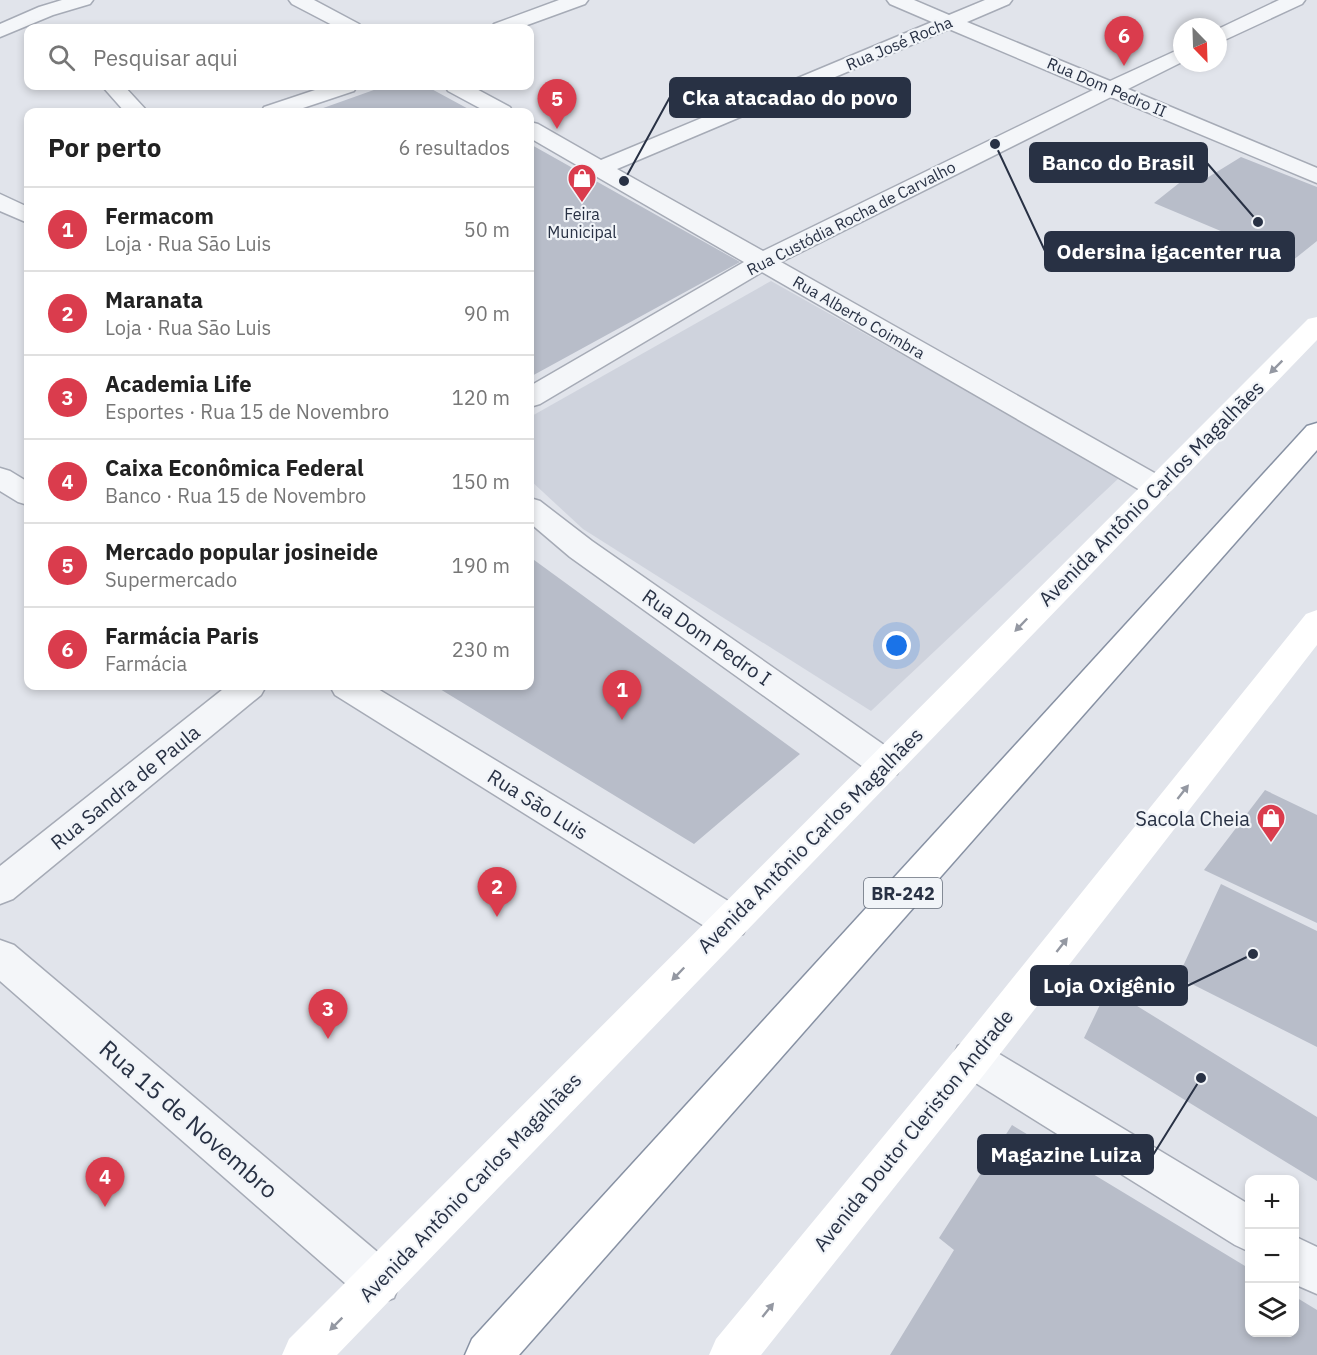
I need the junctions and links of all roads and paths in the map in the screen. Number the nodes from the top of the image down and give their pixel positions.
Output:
1 (83, 0) edge
2 (299, 0) edge
3 (578, 0) edge
4 (897, 0) edge
5 (1002, 0) edge
6 (1295, 0) edge
7 (40, 6) edge
8 (0, 7) edge
9 (26, 19) junction
10 (949, 22) junction
11 (58, 24) edge
12 (344, 24) edge
13 (512, 24) edge
14 (0, 31) edge
15 (1227, 33) edge
16 (1173, 58) edge
17 (1111, 88) junction
18 (116, 90) edge
19 (335, 90) edge
20 (463, 90) edge
21 (133, 108) edge
22 (283, 108) edge
23 (495, 108) edge
24 (534, 131) edge
25 (598, 169) junction
26 (1317, 176) edge
27 (0, 201) edge
28 (24, 214) edge
29 (761, 262) junction
30 (1317, 325) edge
31 (534, 396) edge
32 (1317, 432) edge
33 (0, 478) edge
34 (1157, 487) junction
35 (24, 493) edge
36 (534, 511) edge
37 (1317, 622) edge
38 (244, 690) edge
39 (353, 690) edge
40 (885, 764) junction
41 (0, 888) edge
42 (730, 922) junction
43 (0, 957) edge
44 (972, 1059) junction
45 (1248, 1229) edge
46 (1299, 1261) edge
47 (1317, 1272) edge
48 (378, 1282) junction
49 (305, 1355) edge
50 (488, 1355) edge
51 (732, 1355) edge

1 - 7 street
2 - 12 street
3 - 13 street
4 - 10 street, Rua Dom Pedro II
5 - 10 street, Rua José Rocha
6 - 15 street
7 - 9 street
7 - 11 street
8 - 9 street
9 - 14 street
10 - 17 street, Rua Dom Pedro II
10 - 25 street, Rua José Rocha
16 - 17 street, Rua Custódia Rocha de Carvalho
17 - 26 street, Rua Dom Pedro II
17 - 29 street, Rua Custódia Rocha de Carvalho
18 - 21 street
19 - 22 street
20 - 23 street
24 - 25 street, Rua Alberto Coimbra
25 - 29 street, Rua Alberto Coimbra
27 - 28 street
29 - 31 street, Rua Custódia Rocha de Carvalho
29 - 34 street, Rua Alberto Coimbra
30 -> 34 main road, Avenida Antônio Carlos Magalhães
32 - 50 main road, BR-242
33 - 35 street
34 -> 40 main road, Avenida Antônio Carlos Magalhães
36 - 40 street, Rua Dom Pedro I
44 -> 37 main road, Avenida Doutor Cleriston Andrade
38 - 41 street, Rua Sandra de Paula
39 - 42 street, Rua São Luis
40 - 42 main road, Avenida Antônio Carlos Magalhães
42 -> 48 main road, Avenida Antônio Carlos Magalhães
43 - 48 street, Rua 15 de Novembro
44 - 45 street
51 -> 44 main road, Avenida Doutor Cleriston Andrade
46 - 47 street
48 -> 49 main road, Avenida Antônio Carlos Magalhães

